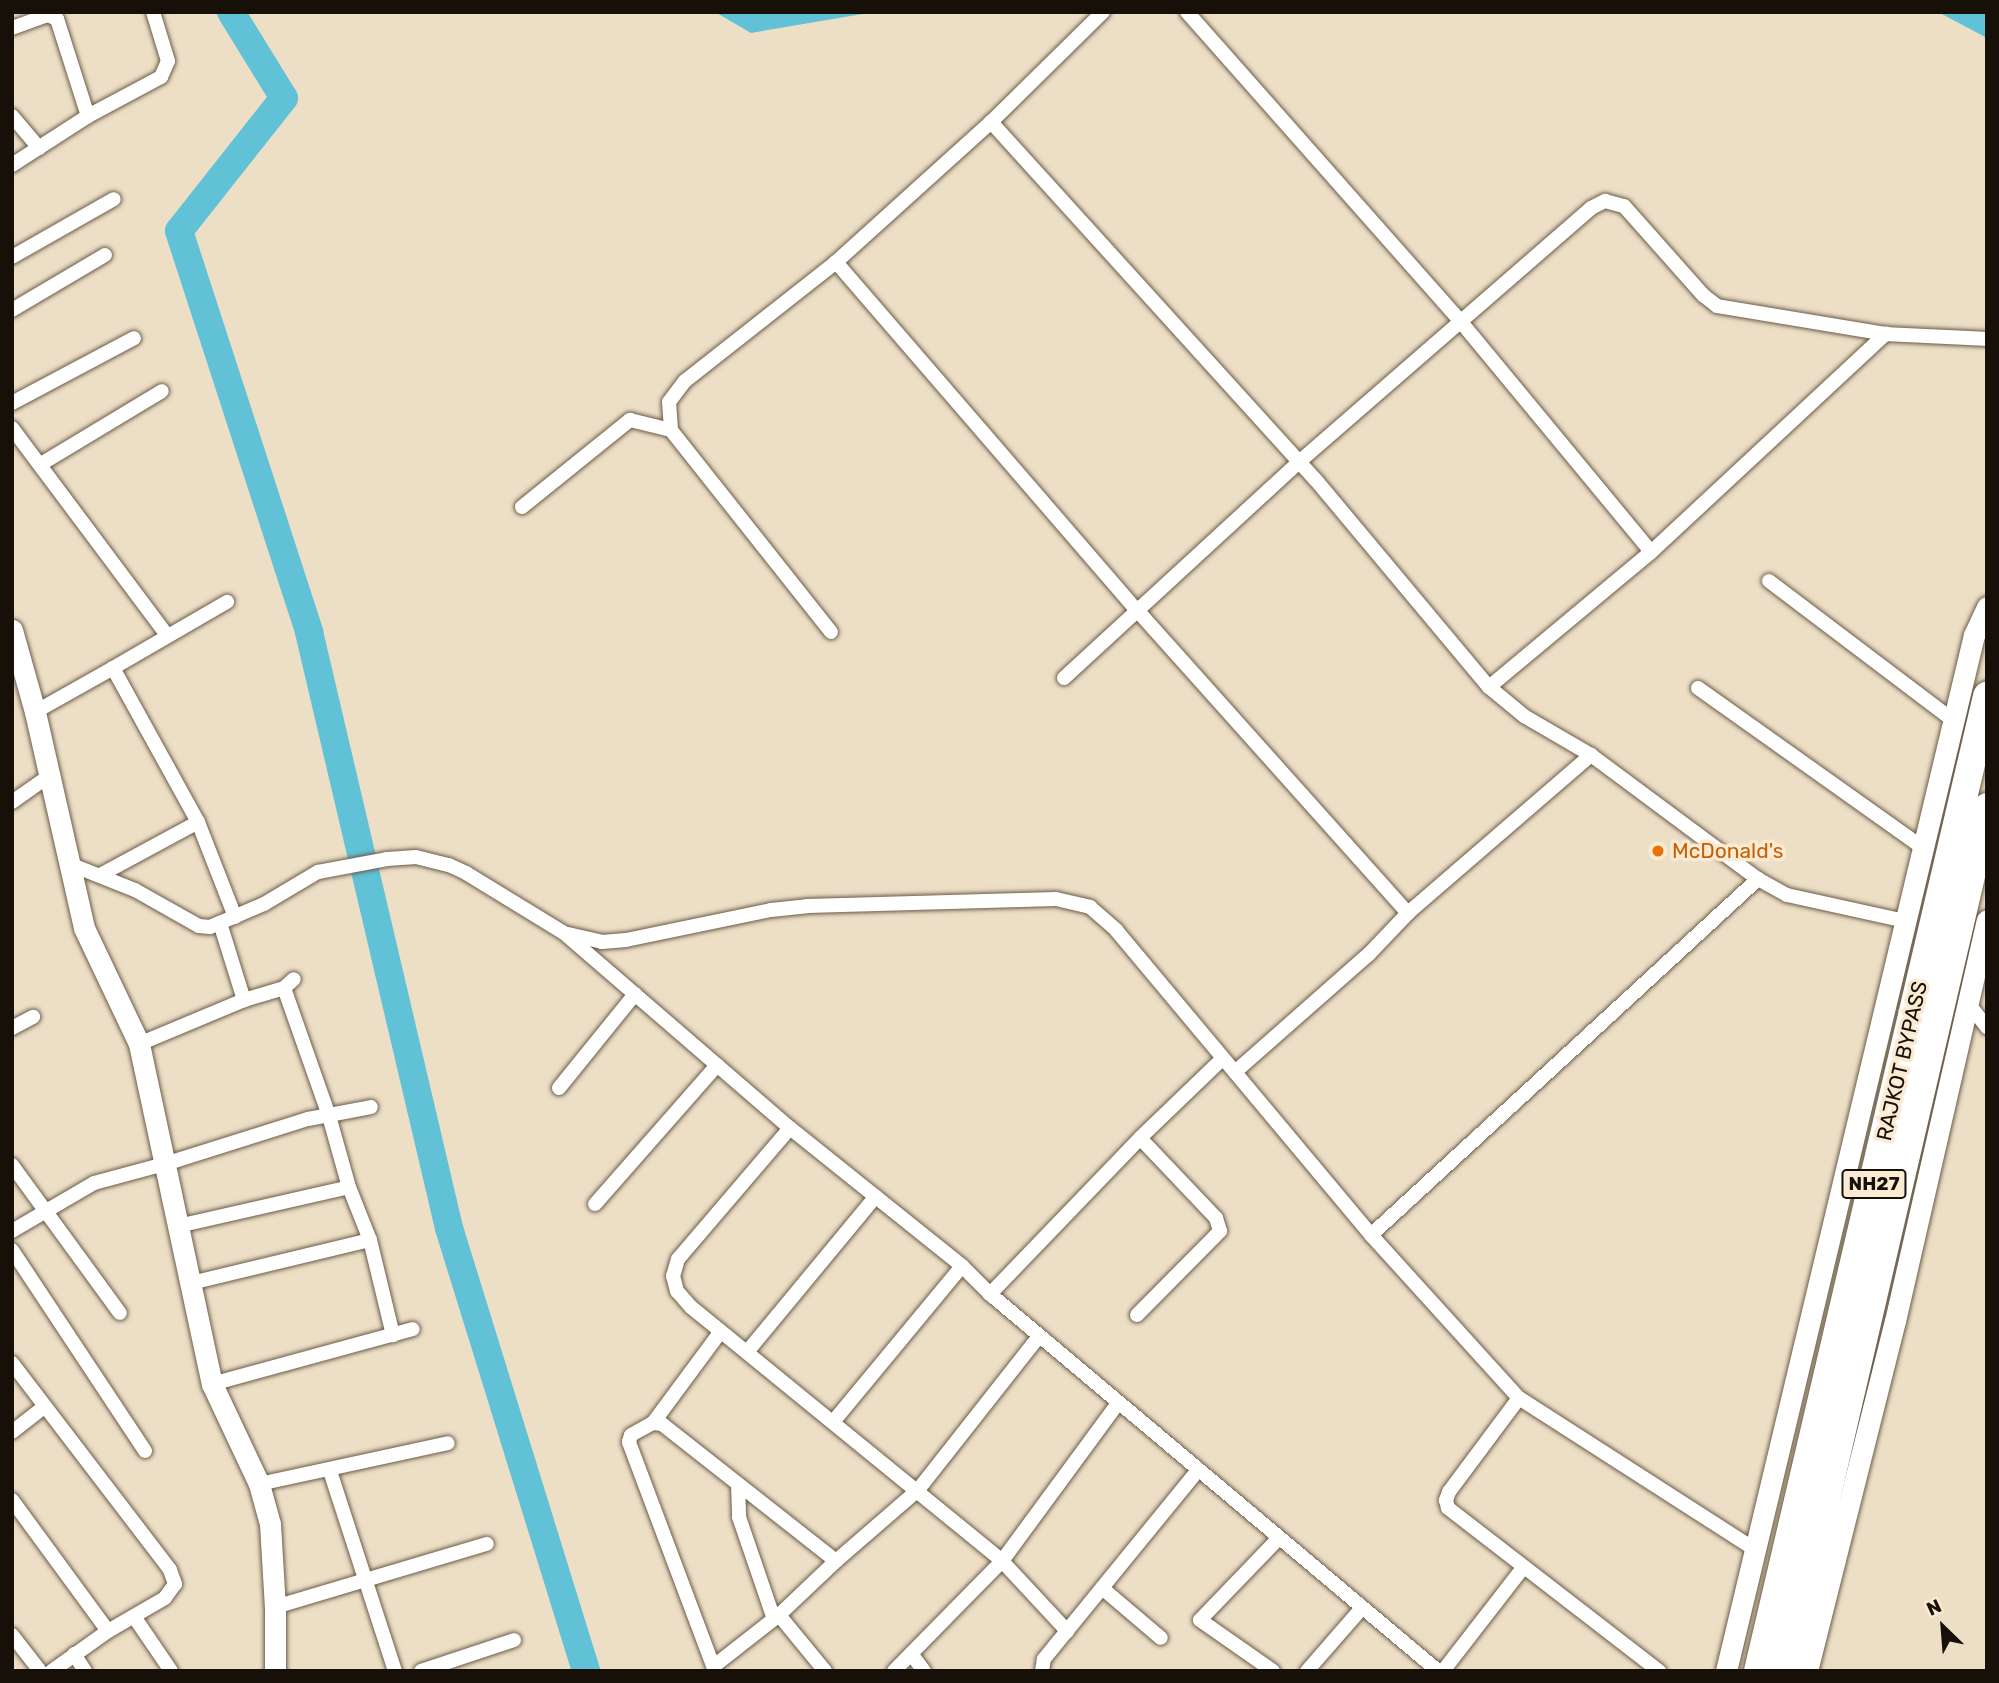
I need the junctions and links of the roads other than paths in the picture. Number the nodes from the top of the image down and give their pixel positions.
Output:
1 (153, 12) edge
2 (1104, 12) edge
3 (1187, 12) edge
4 (12, 29) edge
5 (12, 116) edge
6 (88, 116) junction
7 (991, 122) junction
8 (39, 148) junction
9 (12, 165) edge
10 (114, 199) dead end
11 (104, 256) dead end
12 (12, 257) edge
13 (836, 262) junction
14 (12, 310) edge
15 (1461, 322) junction
16 (1886, 334) junction
17 (134, 338) dead end
18 (1987, 339) edge
19 (162, 391) dead end
20 (12, 403) edge
21 (12, 428) edge
22 (671, 430) junction
23 (1299, 462) junction
24 (41, 464) junction
25 (522, 507) dead end
26 (1651, 552) junction
27 (1769, 581) dead end
28 (227, 602) dead end
29 (1987, 607) edge
30 (1136, 609) junction
31 (12, 630) edge
32 (831, 632) dead end
33 (167, 635) junction
34 (113, 668) junction
35 (1064, 678) dead end
36 (1489, 687) junction
37 (1698, 688) dead end
38 (1987, 696) edge
39 (35, 712) junction
40 (1953, 720) junction
41 (1591, 755) junction
42 (49, 776) junction
43 (12, 802) edge
44 (1987, 807) edge
45 (198, 822) junction
46 (1922, 848) junction
47 (67, 863) junction
48 (102, 874) junction
49 (1758, 879) junction
50 (1408, 913) junction
51 (235, 917) junction
52 (1987, 920) edge
53 (1905, 921) junction
54 (220, 923) junction
55 (564, 933) junction
56 (1975, 990) edge
57 (635, 995) junction
58 (244, 1000) junction
59 (33, 1017) dead end
60 (1987, 1027) edge
61 (12, 1028) edge
62 (139, 1044) junction
63 (1222, 1059) junction
64 (717, 1065) junction
65 (1235, 1072) junction
66 (559, 1088) dead end
67 (371, 1107) dead end
68 (329, 1116) junction
69 (790, 1128) junction
70 (1140, 1138) junction
71 (165, 1164) junction
72 (12, 1165) edge
73 (349, 1187) junction
74 (876, 1196) junction
75 (595, 1204) dead end
76 (46, 1208) junction
77 (178, 1226) junction
78 (12, 1231) edge
79 (1371, 1235) junction
80 (370, 1240) junction
81 (12, 1250) edge
82 (962, 1266) junction
83 (191, 1283) junction
84 (990, 1294) junction
85 (120, 1313) dead end
86 (1137, 1315) dead end
87 (413, 1329) dead end
88 (721, 1331) junction
89 (393, 1335) junction
90 (1039, 1336) junction
91 (747, 1352) junction
92 (12, 1363) edge
93 (212, 1384) junction
94 (1519, 1398) junction
95 (1118, 1402) junction
96 (44, 1406) junction
97 (833, 1422) junction
98 (653, 1423) junction
99 (12, 1432) edge
100 (448, 1443) dead end
101 (145, 1451) dead end
102 (1198, 1470) junction
103 (330, 1471) junction
104 (259, 1484) junction
105 (738, 1484) junction
106 (918, 1490) junction
107 (12, 1500) edge
108 (1279, 1538) junction
109 (487, 1544) dead end
110 (1756, 1549) junction
111 (836, 1560) junction
112 (1002, 1561) junction
113 (1523, 1568) junction
114 (366, 1581) junction
115 (1102, 1588) junction
116 (275, 1607) junction
117 (1362, 1608) junction
118 (776, 1617) junction
119 (135, 1618) junction
120 (108, 1631) junction
121 (1067, 1631) junction
122 (12, 1635) edge
123 (1161, 1638) dead end
124 (514, 1640) dead end
125 (74, 1654) junction
126 (912, 1655) junction
127 (715, 1669) edge
128 (1804, 1670) edge
129 (40, 1671) edge
130 (52, 1671) edge
131 (85, 1671) edge
132 (171, 1671) edge
133 (275, 1671) edge
134 (395, 1671) edge
135 (421, 1671) edge
136 (825, 1671) edge
137 (894, 1671) edge
138 (924, 1671) edge
139 (1042, 1671) edge
140 (1273, 1671) edge
141 (1307, 1671) edge
142 (1438, 1671) edge
143 (1443, 1671) edge
144 (1659, 1671) edge
145 (1726, 1671) edge
146 (1758, 1671) edge

1 - 6 street
2 - 7 street
3 - 15 street
4 - 6 street
5 - 8 street
6 - 8 street
7 - 13 street
7 - 23 street
8 - 9 street
10 - 12 street
11 - 14 street
13 - 22 street
13 - 30 street
15 - 16 street
15 - 23 street
15 - 26 street
16 - 18 street
16 - 26 street
17 - 20 street
19 - 24 street
21 - 24 street
22 - 25 street
22 - 32 street
23 - 30 street
23 - 36 street
24 - 33 street
26 - 36 street
27 - 40 street
28 - 33 street
29 - 40 street
30 - 35 street
30 - 50 street
31 - 39 street
33 - 34 street
34 - 39 street
34 - 45 street
36 - 41 street
37 - 46 street
38 - 146 highway, RAJKOT BYPASS / NH27
39 - 42 street
40 - 46 street
41 - 49 street
41 - 50 street
42 - 43 street
42 - 47 street
44 - 128 highway, RAJKOT BYPASS / NH27
45 - 48 street
45 - 51 street
46 - 53 street
47 - 48 street
47 - 62 street
48 - 54 street
49 - 53 street
49 - 79 street
50 - 65 street
51 - 54 street
51 - 55 street
52 - 56 street
53 - 110 street
54 - 58 street
55 - 57 street
55 - 63 street
56 - 60 street
56 - 128 street
57 - 64 street
57 - 66 street
58 - 62 street
58 - 68 street
59 - 61 street
62 - 71 street
63 - 65 street
63 - 70 street
64 - 69 street
64 - 75 street
65 - 79 street
67 - 68 street
68 - 71 street
68 - 73 street
69 - 74 street
69 - 88 street
70 - 84 street
70 - 86 street
71 - 76 street
71 - 77 street
72 - 76 street
73 - 77 street
73 - 80 street
74 - 82 street
74 - 91 street
76 - 78 street
76 - 85 street
77 - 83 street
79 - 94 street
80 - 83 street
80 - 89 street
81 - 101 street
82 - 84 street
82 - 97 street
83 - 93 street
84 - 90 street
87 - 89 street
88 - 91 street
88 - 98 street
89 - 93 street
90 - 95 street
90 - 106 street
91 - 97 street
92 - 96 street
93 - 104 street
94 - 110 street
94 - 113 street
95 - 102 street
95 - 112 street
96 - 99 street
96 - 119 street
97 - 106 street
98 - 105 street
98 - 127 street
100 - 103 street
102 - 108 street
102 - 115 street
103 - 104 street
103 - 114 street
104 - 116 street
105 - 111 street
105 - 118 street
106 - 111 street
106 - 112 street
107 - 120 street
108 - 117 street
108 - 140 street
109 - 114 street
110 - 145 street
111 - 118 street
112 - 121 street
112 - 126 street
113 - 143 street
113 - 144 street
114 - 116 street
114 - 134 street
115 - 121 street
115 - 123 street
116 - 133 street
117 - 141 street
117 - 142 street
118 - 127 street
118 - 136 street
119 - 120 street
119 - 132 street
120 - 125 street
121 - 139 street
122 - 129 street
124 - 135 street
125 - 130 street
125 - 131 street
126 - 137 street
126 - 138 street

